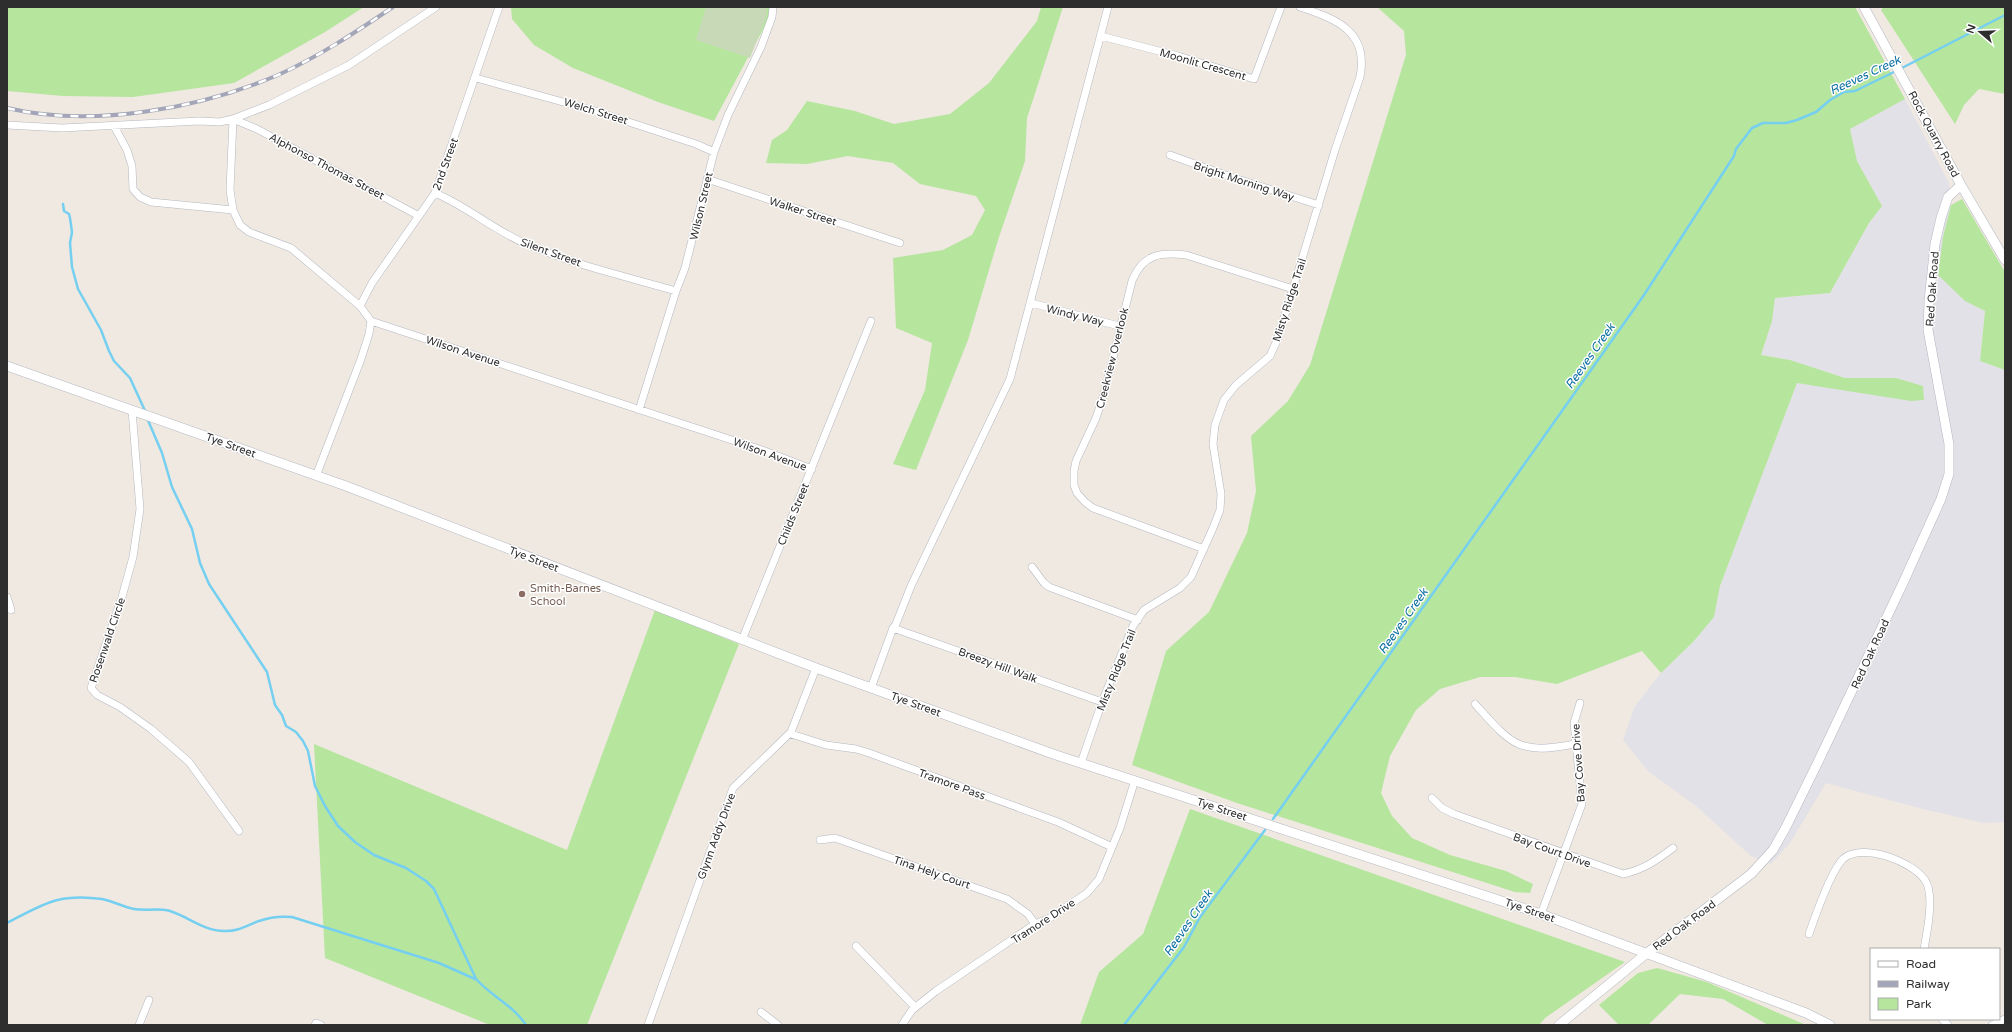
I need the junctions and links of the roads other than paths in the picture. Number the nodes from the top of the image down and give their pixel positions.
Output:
1 (436, 7) edge
2 (499, 7) edge
3 (773, 7) edge
4 (1108, 7) edge
5 (1281, 7) edge
6 (1300, 7) edge
7 (1864, 7) edge
8 (1101, 36) junction
9 (476, 78) junction
10 (233, 119) junction
11 (7, 125) edge
12 (114, 126) junction
13 (714, 152) junction
14 (1170, 155) dead end
15 (707, 179) junction
16 (1961, 185) junction
17 (435, 193) junction
18 (1318, 205) junction
19 (233, 210) junction
20 (419, 216) junction
21 (900, 243) dead end
22 (2005, 260) edge
23 (1293, 289) junction
24 (676, 291) junction
25 (1031, 304) junction
26 (360, 306) junction
27 (371, 321) junction
28 (871, 321) dead end
29 (1119, 326) junction
30 (7, 366) edge
31 (132, 410) junction
32 (639, 410) junction
33 (812, 469) junction
34 (316, 476) junction
35 (1204, 549) junction
36 (1032, 568) dead end
37 (7, 598) edge
38 (11, 610) dead end
39 (1138, 620) junction
40 (893, 628) junction
41 (742, 640) junction
42 (816, 668) junction
43 (871, 688) junction
44 (1102, 702) junction
45 (1580, 703) dead end
46 (1475, 704) dead end
47 (791, 732) junction
48 (1575, 744) junction
49 (1081, 763) junction
50 (1135, 780) junction
51 (1432, 798) dead end
52 (239, 831) dead end
53 (820, 840) dead end
54 (1112, 847) junction
55 (1673, 848) dead end
56 (1564, 854) junction
57 (1541, 914) junction
58 (1036, 924) junction
59 (1809, 934) dead end
60 (856, 946) dead end
61 (1924, 948) edge
62 (1647, 953) junction
63 (149, 1000) dead end
64 (915, 1007) junction
65 (761, 1012) dead end
66 (2005, 1019) edge
67 (139, 1025) edge
68 (648, 1025) edge
69 (778, 1025) edge
70 (902, 1025) edge
71 (1559, 1025) edge
72 (1830, 1025) edge
73 (1992, 1025) edge

1 - 10 street
2 - 9 street, 2nd Street
3 - 13 street, Wilson Street
4 - 8 street
5 - 8 street, Moonlit Crescent
6 - 18 street, Misty Ridge Trail
7 - 16 street, Rock Quarry Road
8 - 25 street
9 - 13 street, Welch Street
9 - 17 street, 2nd Street
10 - 12 street
10 - 19 street
10 - 20 street, Alphonso Thomas Street
11 - 12 street
12 - 19 street
13 - 15 street, Wilson Street
14 - 18 street, Bright Morning Way
15 - 21 street, Walker Street
15 - 24 street, Wilson Street
16 - 22 street, Rock Quarry Road
16 - 62 street, Red Oak Road
17 - 20 street, 2nd Street
17 - 24 street, Silent Street
18 - 23 street, Misty Ridge Trail
19 - 26 street
20 - 26 street, 2nd Street
23 - 29 street, Creekview Overlook
23 - 35 street, Misty Ridge Trail
24 - 32 street, Wilson Street
25 - 29 street, Windy Way
25 - 40 street
26 - 27 street
27 - 32 street, Wilson Avenue
27 - 34 street
28 - 33 street, Childs Street
29 - 35 street, Creekview Overlook
30 - 31 street, Tye Street
31 - 34 street, Tye Street
31 - 52 street, Rosenwald Circle
32 - 33 street, Wilson Avenue
33 - 41 street, Childs Street
34 - 41 street, Tye Street
35 - 39 street, Misty Ridge Trail
36 - 39 street
37 - 38 street
39 - 44 street, Misty Ridge Trail
40 - 43 street
40 - 44 street, Breezy Hill Walk
41 - 42 street, Tye Street
42 - 43 street, Tye Street
42 - 47 street, Glynn Addy Drive
43 - 49 street, Tye Street
44 - 49 street, Misty Ridge Trail
45 - 48 street, Bay Cove Drive
46 - 48 street
47 - 54 street, Tramore Pass
47 - 68 street, Glynn Addy Drive
48 - 56 street, Bay Cove Drive
49 - 50 street, Tye Street
50 - 54 street, Tramore Drive
50 - 57 street, Tye Street
51 - 56 street, Bay Court Drive
53 - 58 street, Tina Hely Court
54 - 58 street, Tramore Drive
55 - 56 street, Bay Court Drive
56 - 57 street, Bay Cove Drive
57 - 62 street, Tye Street
58 - 64 street, Tramore Drive
59 - 61 street
60 - 64 street
62 - 71 street, Red Oak Road
62 - 72 street, Tye Street
63 - 67 street
64 - 70 street, Tramore Drive
65 - 69 street
66 - 73 street

